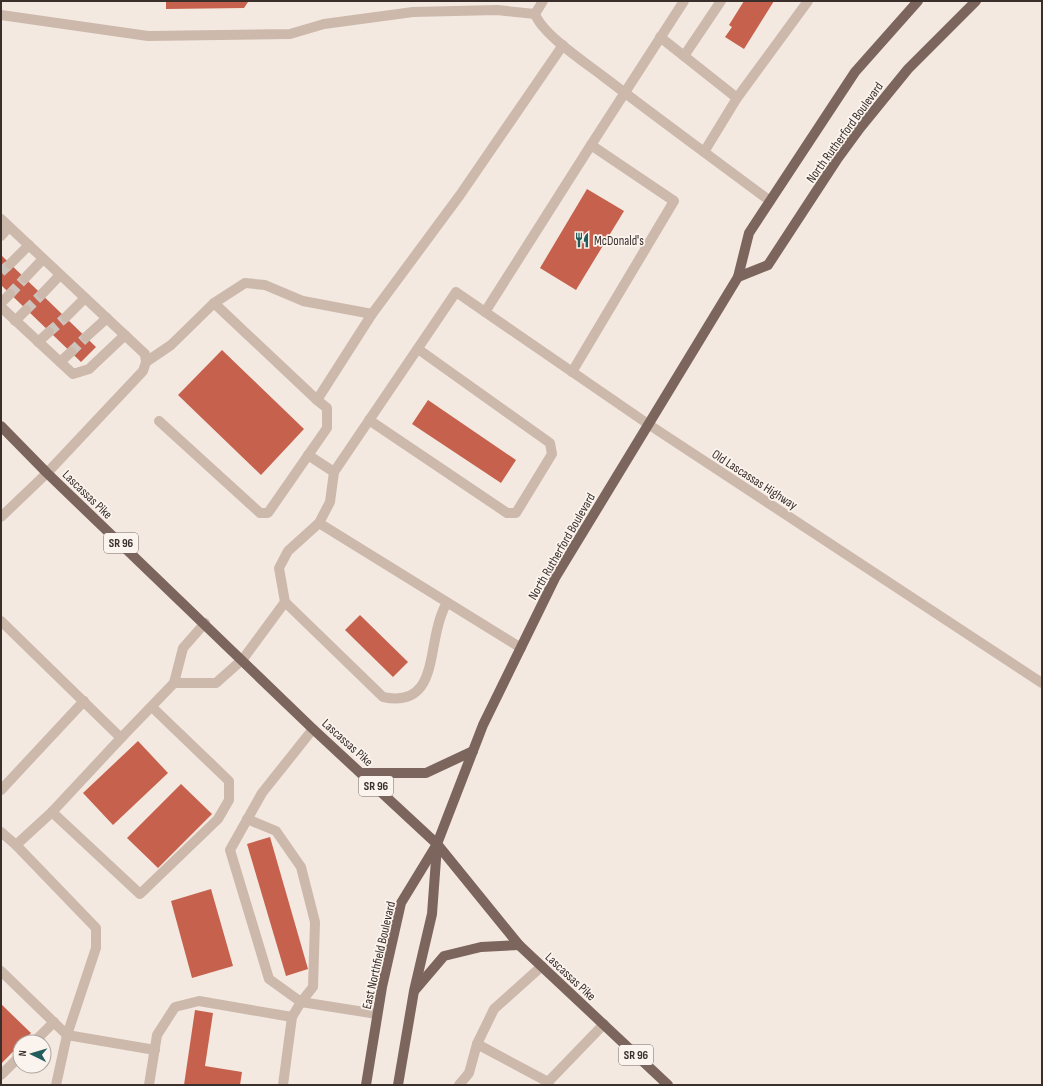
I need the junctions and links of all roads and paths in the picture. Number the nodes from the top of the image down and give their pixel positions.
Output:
1 (543, 1) edge
2 (684, 1) edge
3 (722, 1) edge
4 (808, 1) edge
5 (918, 1) edge
6 (976, 1) edge
7 (535, 14) junction
8 (1, 15) edge
9 (660, 37) junction
10 (563, 45) junction
11 (684, 56) junction
12 (624, 93) junction
13 (737, 98) junction
14 (591, 145) junction
15 (704, 152) junction
16 (770, 201) junction
17 (1, 219) edge
18 (9, 226) junction
19 (1, 236) edge
20 (29, 245) junction
21 (43, 259) junction
22 (10, 264) tunnel mouth
23 (60, 275) junction
24 (25, 278) tunnel mouth
25 (738, 278) junction
26 (10, 294) tunnel mouth
27 (42, 294) tunnel mouth
28 (85, 298) junction
29 (1, 303) edge
30 (214, 304) junction
31 (1, 307) edge
32 (26, 310) tunnel mouth
33 (485, 312) junction
34 (372, 314) junction
35 (66, 317) tunnel mouth
36 (106, 318) junction
37 (15, 321) junction
38 (50, 332) tunnel mouth
39 (124, 335) junction
40 (86, 337) tunnel mouth
41 (38, 342) junction
42 (418, 349) junction
43 (71, 352) tunnel mouth
44 (60, 362) junction
45 (146, 362) junction
46 (572, 372) junction
47 (317, 400) junction
48 (369, 420) junction
49 (159, 421) dead end
50 (648, 424) junction
51 (1, 426) edge
52 (308, 455) junction
53 (334, 472) junction
54 (47, 473) junction
55 (1, 517) edge
56 (319, 523) junction
57 (285, 602) junction
58 (446, 604) junction
59 (1, 620) edge
60 (205, 623) junction
61 (521, 648) junction
62 (243, 659) junction
63 (174, 683) junction
64 (1042, 683) edge
65 (84, 701) junction
66 (152, 708) junction
67 (313, 729) junction
68 (122, 738) junction
69 (473, 751) junction
70 (363, 773) junction
71 (1, 790) edge
72 (52, 812) junction
73 (248, 819) junction
74 (1, 832) edge
75 (437, 844) junction
76 (16, 845) junction
77 (519, 945) junction
78 (542, 966) junction
79 (1, 971) edge
80 (414, 991) junction
81 (301, 1002) junction
82 (377, 1014) junction
83 (292, 1017) junction
84 (54, 1022) junction
85 (604, 1024) junction
86 (42, 1034) edge
87 (67, 1035) junction
88 (477, 1044) junction
89 (155, 1050) junction
90 (12, 1064) edge
91 (1, 1075) edge
92 (548, 1083) edge
93 (56, 1085) edge
94 (149, 1085) edge
95 (282, 1085) edge
96 (366, 1085) edge
97 (398, 1085) edge
98 (459, 1085) edge
99 (668, 1085) edge

1 - 7 street
2 - 9 street
3 - 11 street
4 - 13 street
5 - 16 main road, North Rutherford Boulevard
6 - 25 main road, North Rutherford Boulevard
7 - 8 street
7 - 10 street
9 - 11 street
9 - 12 street
10 - 12 street
10 - 34 street
11 - 13 street
12 - 14 street
12 - 15 street
13 - 15 street
14 - 33 street
14 - 46 street
15 - 16 street
16 - 25 main road, North Rutherford Boulevard
17 - 18 street
18 - 19 street
18 - 20 street
20 - 21 street
20 - 22 street
21 - 23 street
21 - 24 street
23 - 27 street
23 - 28 street
25 - 50 main road, North Rutherford Boulevard
26 - 29 street
28 - 35 street
28 - 36 street
30 - 34 street
30 - 45 street
30 - 47 street
31 - 37 street
32 - 37 street
33 - 42 street, Old Lascassas Highway
33 - 46 street, Old Lascassas Highway
34 - 47 street
36 - 39 street
36 - 40 street
37 - 41 street
38 - 41 street
39 - 44 street
39 - 45 street
41 - 44 street
42 - 48 street
42 - 48 street
43 - 44 street
45 - 54 street
46 - 50 street, Old Lascassas Highway
47 - 52 street
48 - 53 street
49 - 52 street
50 - 61 main road, North Rutherford Boulevard
50 - 64 street, Old Lascassas Highway
51 - 54 main road, Lascassas Pike / SR 96
52 - 53 street
53 - 56 street
54 - 55 street
54 - 60 main road, Lascassas Pike / SR 96
56 - 57 street
56 - 58 street
57 - 58 street
57 - 62 street
58 - 61 street
59 - 65 street
60 - 62 main road, Lascassas Pike / SR 96
60 - 63 street
61 - 69 main road, North Rutherford Boulevard
62 - 63 street
62 - 67 main road, Lascassas Pike / SR 96
63 - 66 street
65 - 68 street
65 - 71 street
66 - 68 street
66 - 72 street
67 - 70 main road, Lascassas Pike / SR 96
67 - 73 street
68 - 72 street
69 - 70 main road
69 - 75 main road, North Rutherford Boulevard
70 - 75 main road, Lascassas Pike / SR 96
72 - 76 street
73 - 81 street
73 - 81 street
74 - 76 street
75 - 77 main road, Lascassas Pike / SR 96
75 - 80 main road
75 - 82 main road, East Northfield Boulevard
76 - 87 street
77 - 78 main road, Lascassas Pike / SR 96
77 - 80 main road
78 - 85 main road, Lascassas Pike / SR 96
78 - 88 street
79 - 84 street
80 - 97 main road
81 - 82 street
81 - 83 street
82 - 96 main road, East Northfield Boulevard
83 - 89 street
83 - 95 street
84 - 86 street
84 - 87 street
85 - 92 street
85 - 99 main road, Lascassas Pike / SR 96
87 - 89 street
87 - 93 street
88 - 92 street
88 - 98 street
89 - 94 street
90 - 91 street

